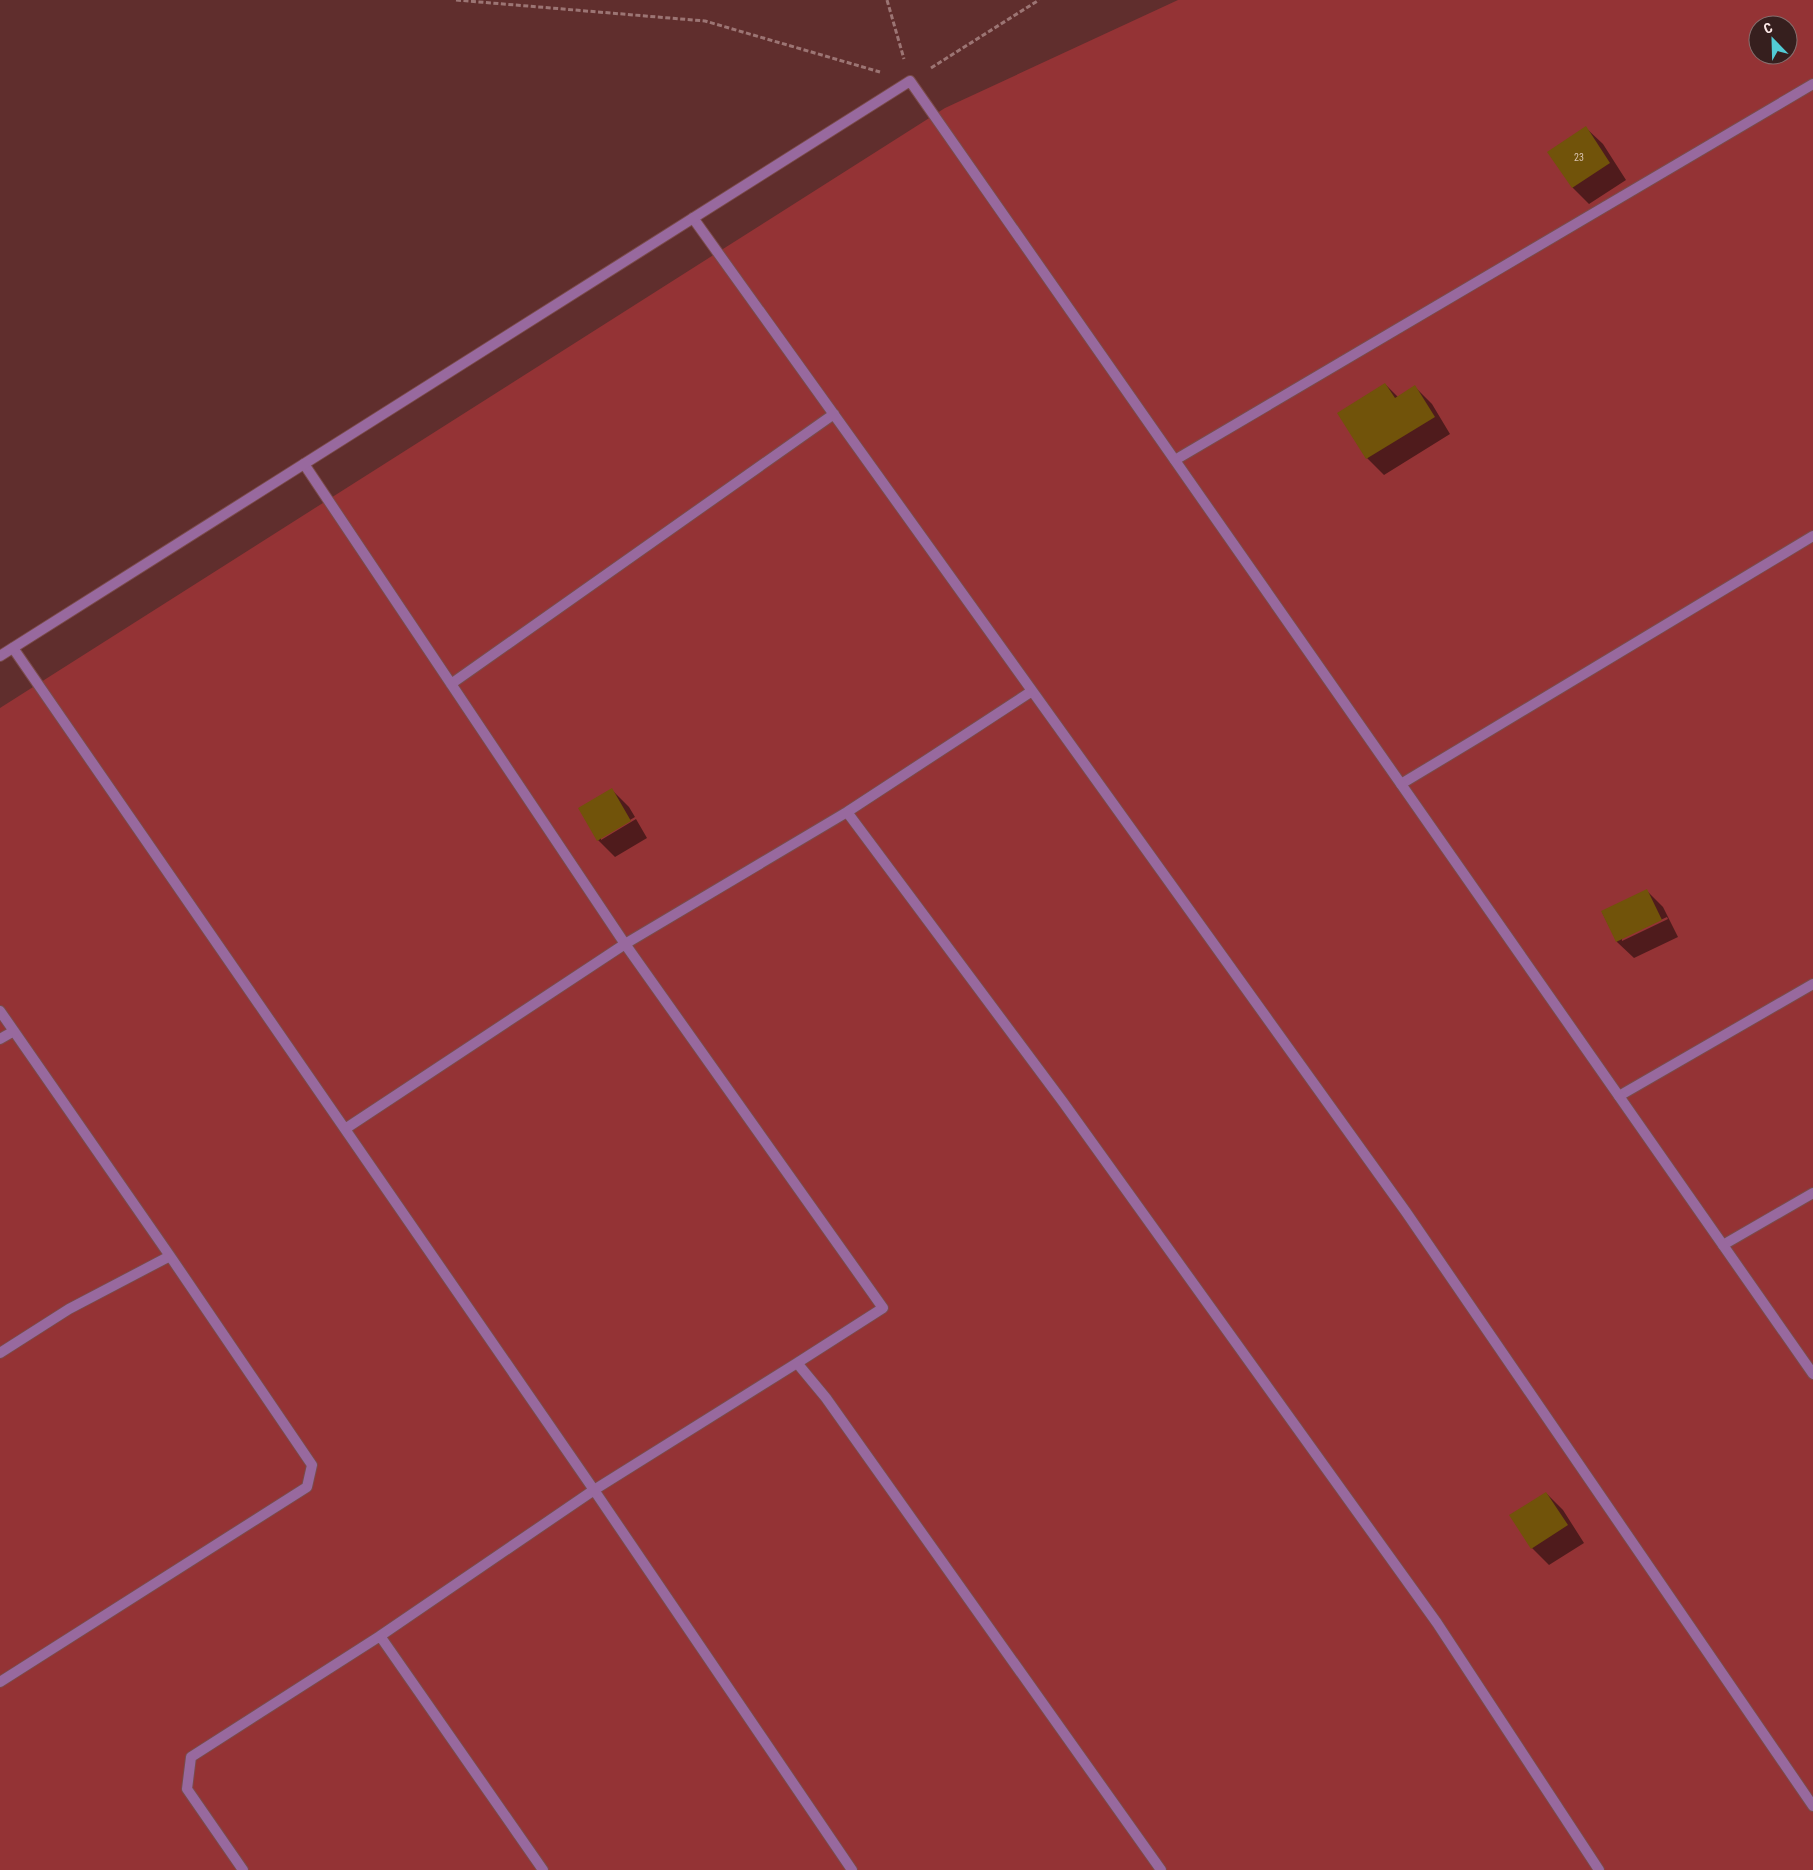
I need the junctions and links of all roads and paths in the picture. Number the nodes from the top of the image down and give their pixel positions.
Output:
1 (456, 0) edge
2 (886, 0) edge
3 (1039, 0) edge
4 (910, 81) junction
5 (1813, 84) edge
6 (693, 218) junction
7 (834, 414) junction
8 (1175, 460) junction
9 (304, 464) junction
10 (1813, 536) edge
11 (13, 648) junction
12 (0, 656) edge
13 (452, 684) junction
14 (1032, 691) junction
15 (1401, 784) junction
16 (847, 812) junction
17 (625, 944) junction
18 (1813, 984) edge
19 (0, 1011) edge
20 (14, 1031) junction
21 (0, 1040) edge
22 (1619, 1096) junction
23 (345, 1129) junction
24 (1813, 1193) edge
25 (1723, 1245) junction
26 (170, 1256) junction
27 (0, 1353) edge
28 (797, 1363) junction
29 (1813, 1374) edge
30 (594, 1490) junction
31 (380, 1636) junction
32 (0, 1682) edge
33 (1813, 1806) edge
34 (243, 1870) edge
35 (543, 1870) edge
36 (852, 1870) edge
37 (1160, 1870) edge
38 (1599, 1870) edge

1 - 4 path
2 - 4 path
3 - 4 path
4 - 6 street
4 - 8 street
5 - 8 street
6 - 7 street
6 - 9 street
7 - 13 street
7 - 14 street
8 - 15 street
9 - 11 street
9 - 13 street
10 - 15 street
11 - 12 street
11 - 23 street
13 - 17 street
14 - 16 street
14 - 33 street
15 - 22 street
16 - 17 street
16 - 38 street
17 - 23 street
17 - 28 street
18 - 22 street
19 - 20 street
20 - 21 street
20 - 26 street
22 - 25 street
23 - 30 street
24 - 25 street
25 - 29 street
26 - 27 street
26 - 32 street
28 - 30 street
28 - 37 street
30 - 31 street
30 - 36 street
31 - 34 street
31 - 35 street

